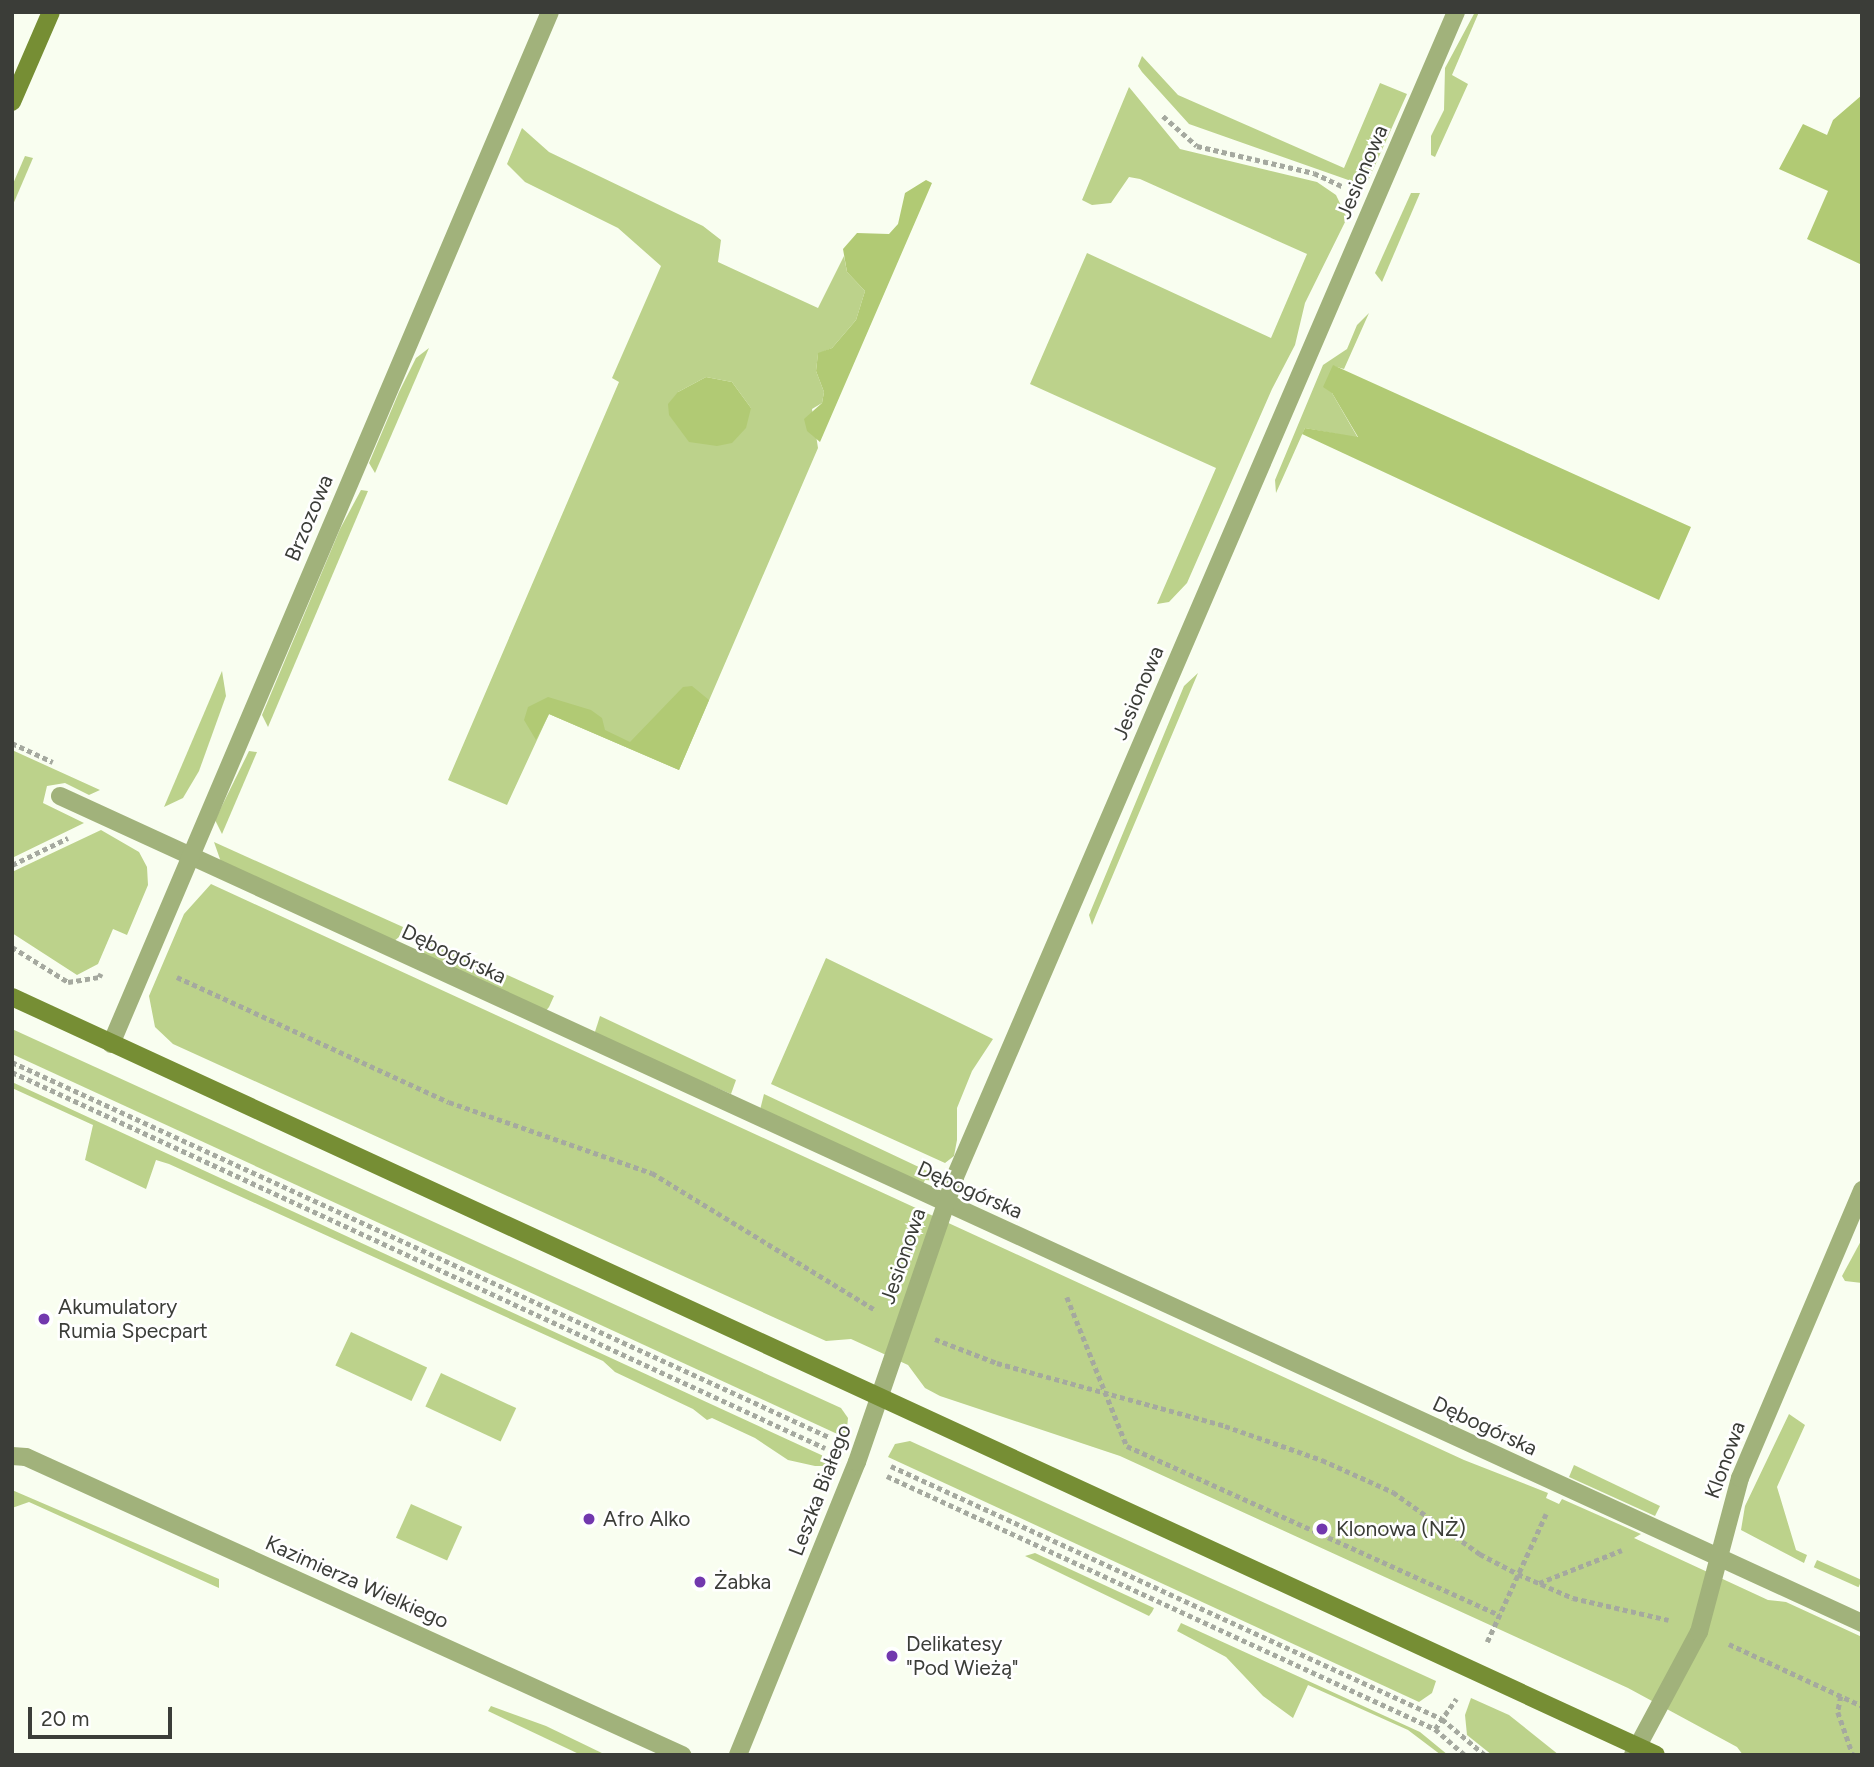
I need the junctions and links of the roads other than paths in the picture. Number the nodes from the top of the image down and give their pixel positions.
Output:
1 (51, 12) edge
2 (551, 12) edge
3 (1456, 12) edge
4 (12, 102) edge
5 (60, 796) dead end
6 (188, 857) junction
7 (12, 997) edge
8 (111, 1044) junction
9 (1862, 1190) edge
10 (945, 1205) junction
11 (879, 1398) junction
12 (12, 1456) edge
13 (1719, 1557) junction
14 (1862, 1623) edge
15 (1636, 1751) edge
16 (682, 1755) edge
17 (738, 1755) edge
18 (1656, 1755) edge

1 - 4 main road
2 - 6 street, Brzozowa
3 - 10 street, Jesionowa
5 - 6 street, Dębogórska
6 - 8 street, Brzozowa
6 - 10 street, Dębogórska
7 - 8 main road
8 - 11 main road
9 - 13 street, Klonowa
10 - 11 street, Jesionowa
10 - 13 street, Dębogórska
11 - 15 main road
11 - 17 street, Leszka Białego
12 - 16 street, Kazimierza Wielkiego
13 - 14 street, Dębogórska
13 - 15 street, Klonowa
15 - 18 main road

